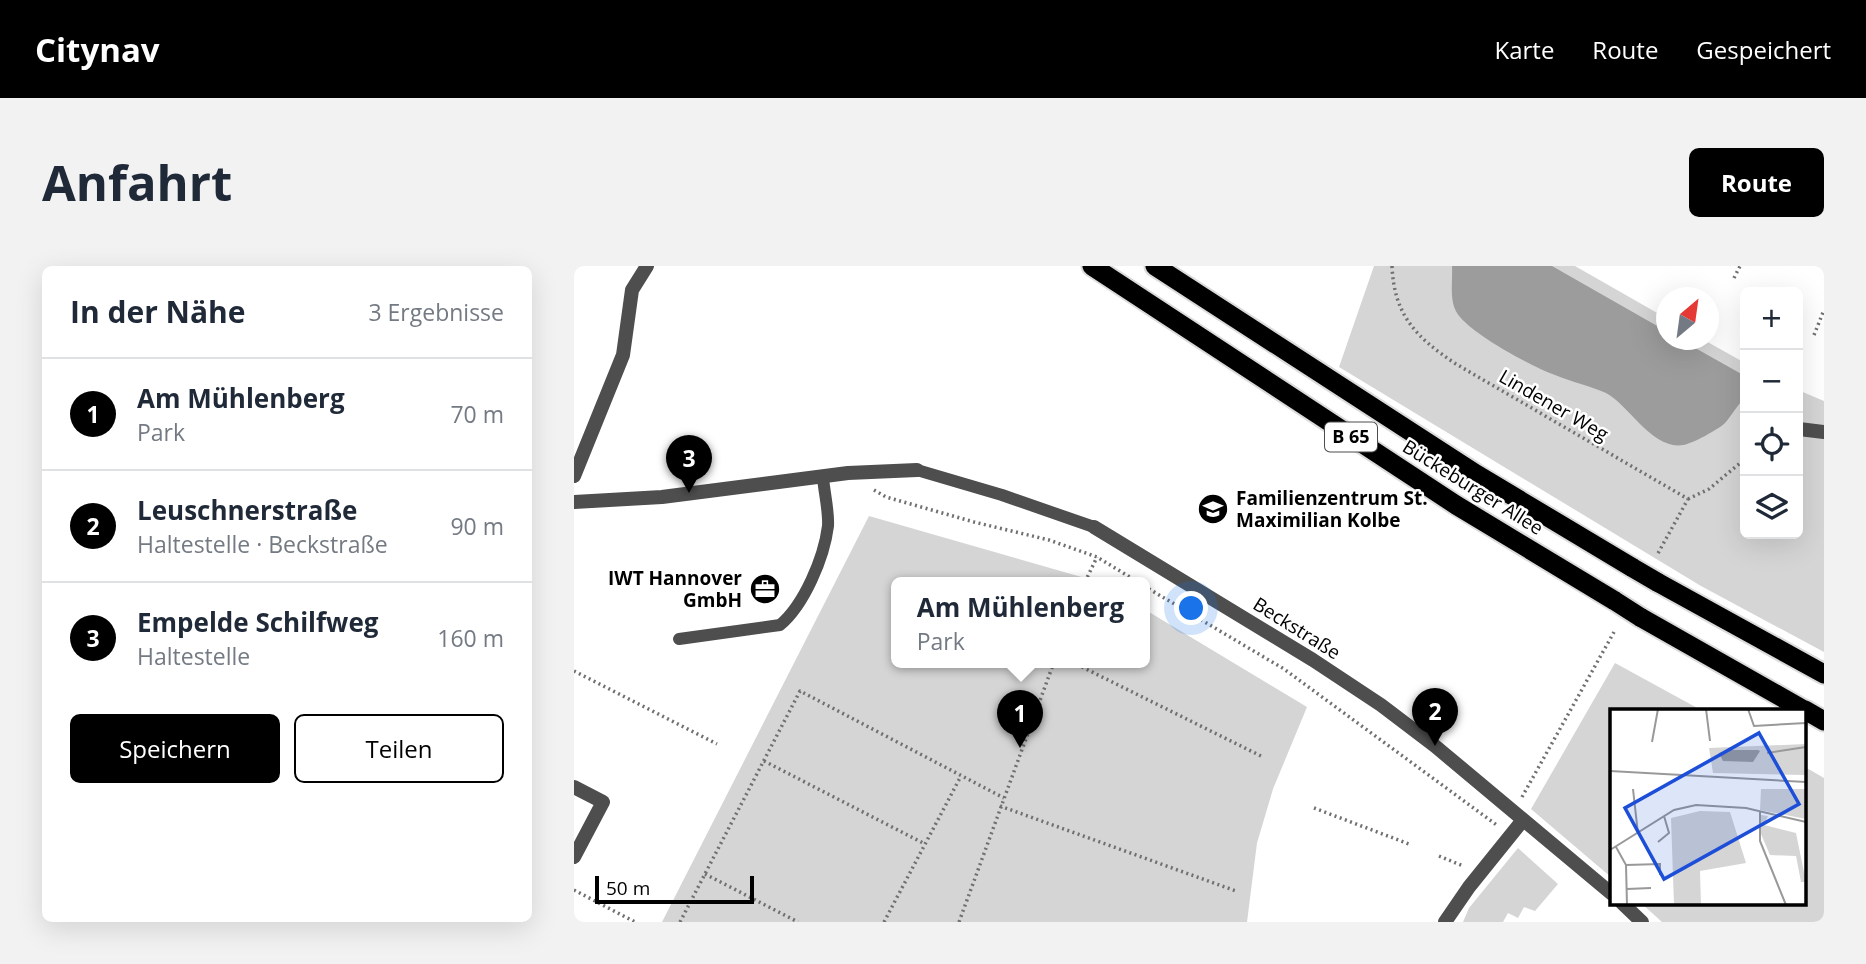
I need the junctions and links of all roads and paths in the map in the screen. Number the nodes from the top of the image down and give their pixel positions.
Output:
1 (647, 266) edge
2 (1092, 266) edge
3 (1155, 266) edge
4 (1392, 266) edge
5 (1740, 266) edge
6 (1734, 278) dead end
7 (1824, 310) edge
8 (1814, 335) dead end
9 (1803, 429) edge
10 (1824, 432) edge
11 (1740, 463) edge
12 (917, 470) joint
13 (848, 473) junction
14 (574, 477) edge
15 (823, 477) junction
16 (1688, 499) junction
17 (574, 502) edge
18 (1094, 527) joint
19 (1657, 555) dead end
20 (1097, 557) junction
21 (1087, 577) edge
22 (1130, 577) edge
23 (1150, 590) edge
24 (1614, 632) dead end
25 (679, 639) dead end
26 (1052, 668) edge
27 (1084, 668) edge
28 (574, 671) edge
29 (1824, 674) edge
30 (1803, 709) edge
31 (1806, 711) edge
32 (1824, 721) edge
33 (717, 744) dead end
34 (1261, 756) dead end
35 (764, 761) junction
36 (961, 776) junction
37 (574, 787) edge
38 (1004, 798) junction
39 (1000, 806) junction
40 (1314, 808) dead end
41 (1523, 820) junction
42 (1511, 838) junction
43 (925, 844) junction
44 (1409, 844) dead end
45 (1439, 856) dead end
46 (574, 857) edge
47 (1481, 873) junction
48 (705, 874) junction
49 (574, 890) edge
50 (1236, 891) dead end
51 (1610, 892) edge
52 (1623, 904) edge
53 (635, 922) edge
54 (680, 922) edge
55 (798, 922) edge
56 (884, 922) edge
57 (959, 922) edge
58 (1445, 922) edge
59 (1642, 922) edge

1 - 14 street
2 - 30 highway, Bückeburger Allee / B 65, bridge
3 - 29 highway, Bückeburger Allee / B 65, bridge
4 - 16 path, Lindener Weg
5 - 6 path
7 - 8 path
9 - 10 street
11 - 16 path
12 - 13 street
12 - 18 lane, Beckstraße
13 - 15 street
13 - 20 path
15 - 17 street
15 - 25 lane
16 - 19 path
18 - 41 street, Beckstraße
20 - 21 path
20 - 22 path
23 - 42 path
24 - 41 path
26 - 38 path
27 - 34 path
28 - 33 path
31 - 32 highway, Bückeburger Allee / B 65
35 - 36 path
35 - 43 path
35 - 48 path
36 - 38 path
36 - 43 path
37 - 46 street
38 - 39 path
39 - 50 path
39 - 57 path
40 - 44 path
41 - 42 street
41 - 51 street, Beckstraße
42 - 47 street
43 - 56 path
45 - 47 path
47 - 58 street
48 - 54 path
48 - 55 path
49 - 53 path
52 - 59 street

